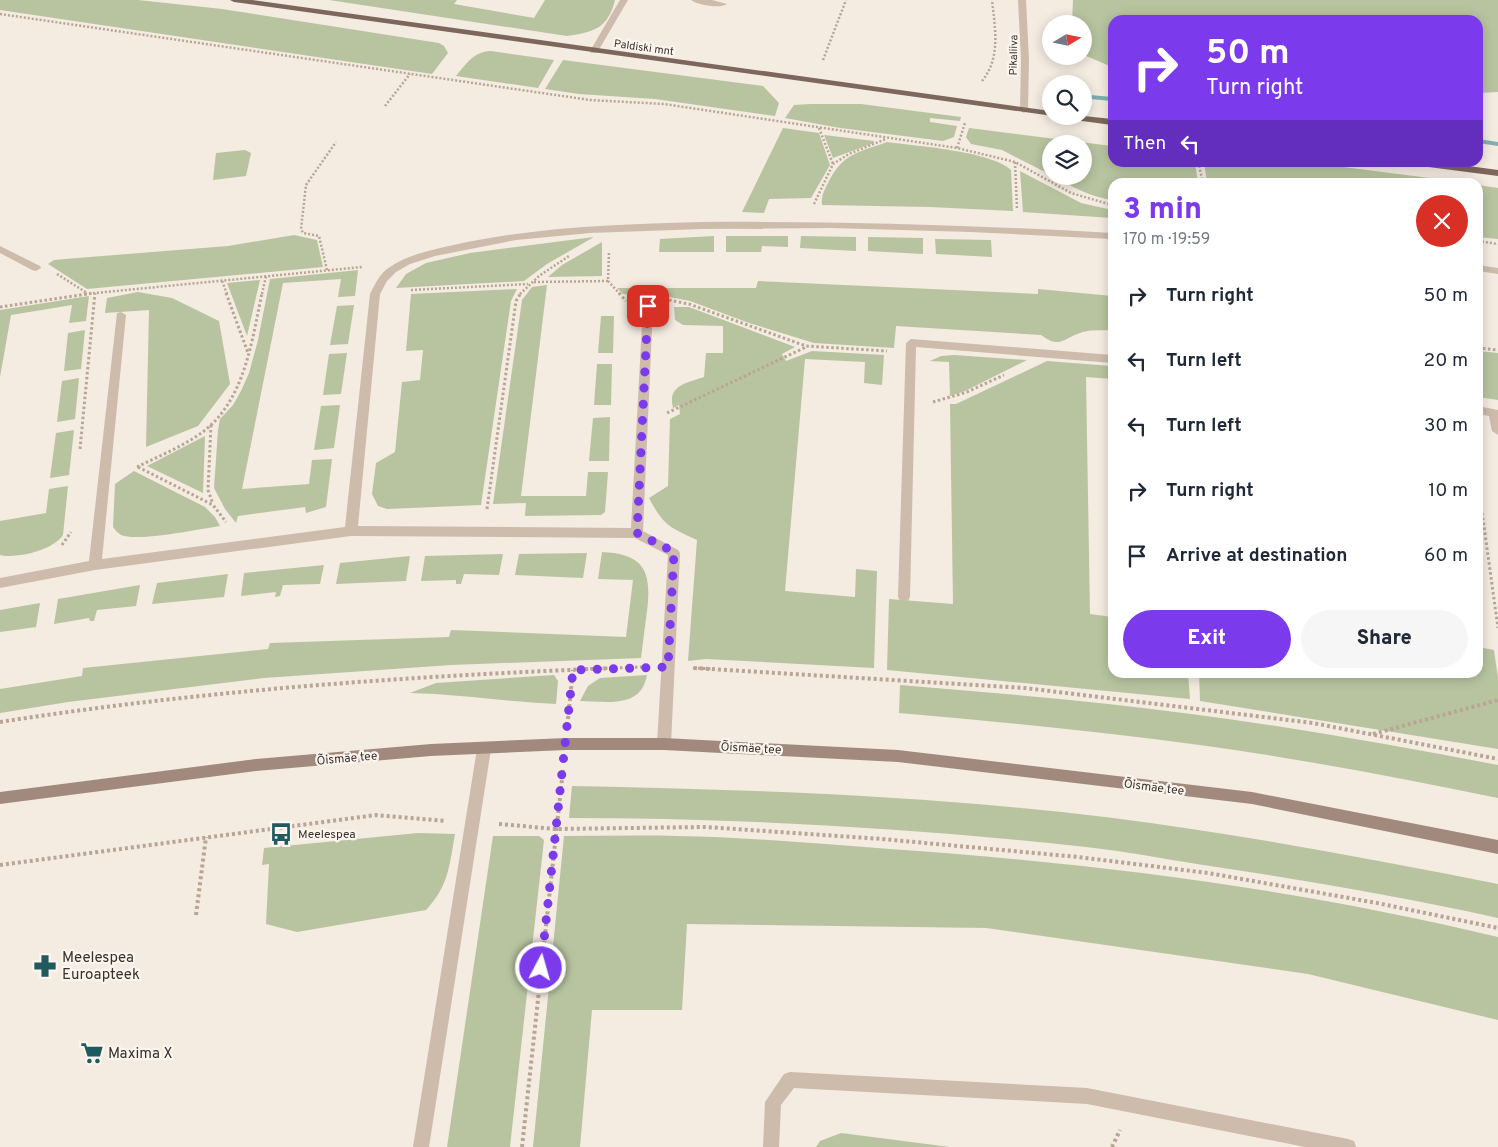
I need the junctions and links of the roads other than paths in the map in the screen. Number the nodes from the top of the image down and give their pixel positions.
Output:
1 (234, 0) edge
2 (624, 0) edge
3 (695, 0) edge
4 (1022, 0) edge
5 (723, 4) dead end
6 (594, 51) junction
7 (1024, 110) junction
8 (1042, 113) edge
9 (1092, 119) edge
10 (1108, 121) edge
11 (1452, 167) edge
12 (1498, 173) edge
13 (1108, 236) edge
14 (0, 250) edge
15 (36, 268) road end
16 (1483, 269) edge
17 (1498, 271) edge
18 (648, 306) dead end
19 (121, 315) dead end
20 (1108, 359) edge
21 (1483, 411) edge
22 (1498, 432) edge
23 (351, 531) junction
24 (637, 533) junction
25 (95, 565) junction
26 (0, 583) edge
27 (904, 597) dead end
28 (664, 744) junction
29 (484, 749) junction
30 (0, 798) edge
31 (1498, 847) edge
32 (421, 1147) edge
33 (771, 1147) edge
34 (1348, 1147) edge

1 - 6 main road, Paldiski mnt
2 - 6 street
3 - 5 street
4 - 7 street, Pikaliiva
6 - 7 main road, Paldiski mnt
7 - 8 main road, Paldiski mnt
9 - 10 main road
11 - 12 main road
13 - 23 street
14 - 15 street
16 - 17 street
18 - 24 street
19 - 25 street
20 - 27 street
21 - 22 street
23 - 24 street
23 - 25 street
24 - 28 street
25 - 26 street
28 - 29 main road, Õismäe tee
28 - 31 main road, Õismäe tee
29 - 30 main road, Õismäe tee
29 - 32 street
33 - 34 street

